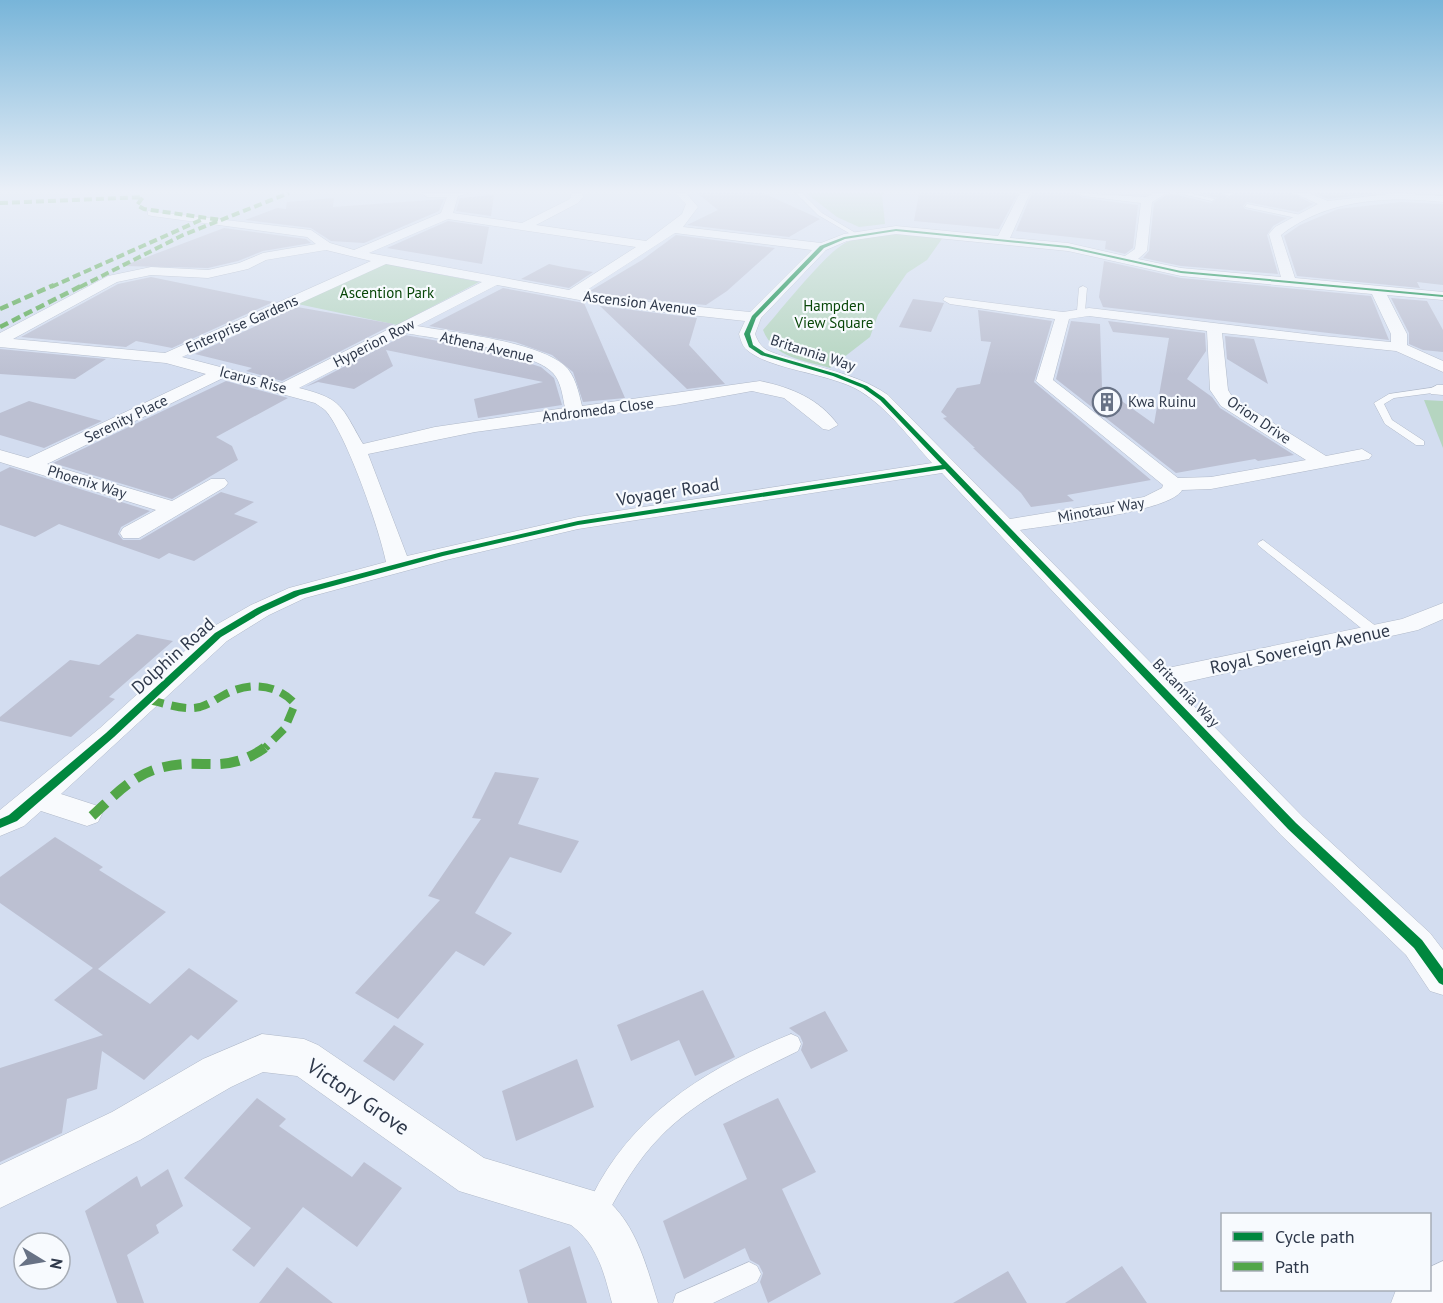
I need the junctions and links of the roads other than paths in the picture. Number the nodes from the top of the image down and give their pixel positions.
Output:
1 (281, 254) edge
2 (355, 254) edge
3 (633, 254) edge
4 (816, 254) edge
5 (1103, 254) edge
6 (1136, 254) edge
7 (1280, 254) edge
8 (1129, 259) junction
9 (383, 260) junction
10 (494, 281) junction
11 (1290, 284) junction
12 (1083, 288) dead end
13 (1376, 288) junction
14 (570, 295) junction
15 (1443, 296) edge
16 (950, 300) dead end
17 (1081, 311) junction
18 (1063, 316) junction
19 (754, 317) junction
20 (402, 328) junction
21 (1214, 328) junction
22 (0, 340) edge
23 (1399, 347) junction
24 (167, 358) junction
25 (1443, 367) edge
26 (223, 372) junction
27 (286, 388) junction
28 (1440, 390) edge
29 (575, 413) junction
30 (829, 425) dead end
31 (1420, 443) dead end
32 (357, 451) junction
33 (1362, 455) dead end
34 (0, 456) edge
35 (1323, 462) junction
36 (29, 465) junction
37 (945, 467) junction
38 (218, 483) dead end
39 (1173, 484) junction
40 (173, 508) junction
41 (1005, 526) junction
42 (131, 533) dead end
43 (1263, 544) dead end
44 (398, 565) junction
45 (1443, 610) edge
46 (1376, 633) junction
47 (1154, 680) junction
48 (36, 798) junction
49 (87, 814) dead end
50 (0, 824) edge
51 (1443, 979) edge
52 (790, 1044) dead end
53 (0, 1187) edge
54 (595, 1214) junction
55 (749, 1274) dead end
56 (1443, 1284) edge
57 (635, 1303) edge
58 (685, 1303) edge
59 (1414, 1303) edge

1 - 22 street
2 - 9 street, Ascension Avenue
3 - 14 street
4 - 19 street, Britannia Way
5 - 8 street, Britannia Way
6 - 8 street
7 - 11 street
8 - 11 street, Britannia Way
9 - 10 street, Ascension Avenue
9 - 24 street, Enterprise Gardens
10 - 14 street, Ascension Avenue
10 - 20 street, Hyperion Row
11 - 13 street, Britannia Way
12 - 17 lane
13 - 15 street, Britannia Way
13 - 23 street
14 - 19 street, Ascension Avenue
16 - 18 street
17 - 18 street
17 - 21 street
18 - 39 street
19 - 37 street, Britannia Way
20 - 27 street, Hyperion Row
20 - 29 street, Athena Avenue
21 - 23 street
21 - 35 street, Orion Drive
22 - 24 street, Icarus Rise
23 - 25 street
24 - 26 street, Icarus Rise
26 - 27 street, Icarus Rise
26 - 36 street, Serenity Place
27 - 32 street, Icarus Rise
28 - 31 lane
29 - 30 street, Andromeda Close
29 - 32 street, Andromeda Close
32 - 44 street, Icarus Rise
33 - 35 street, Orion Drive
34 - 36 street, Phoenix Way
35 - 39 street, Orion Drive
36 - 40 street, Phoenix Way
37 - 41 street, Britannia Way
37 - 44 street, Voyager Road
38 - 40 street
39 - 41 street, Minotaur Way
40 - 42 street
41 - 47 street, Britannia Way
43 - 46 lane
44 - 48 street, Dolphin Road
45 - 46 street, Royal Sovereign Avenue
46 - 47 street, Royal Sovereign Avenue
47 - 51 street, Britannia Way
48 - 49 street
48 - 50 street, Dolphin Road
52 - 54 lane
53 - 54 street, Victory Grove
54 - 57 street
55 - 58 lane
56 - 59 street

